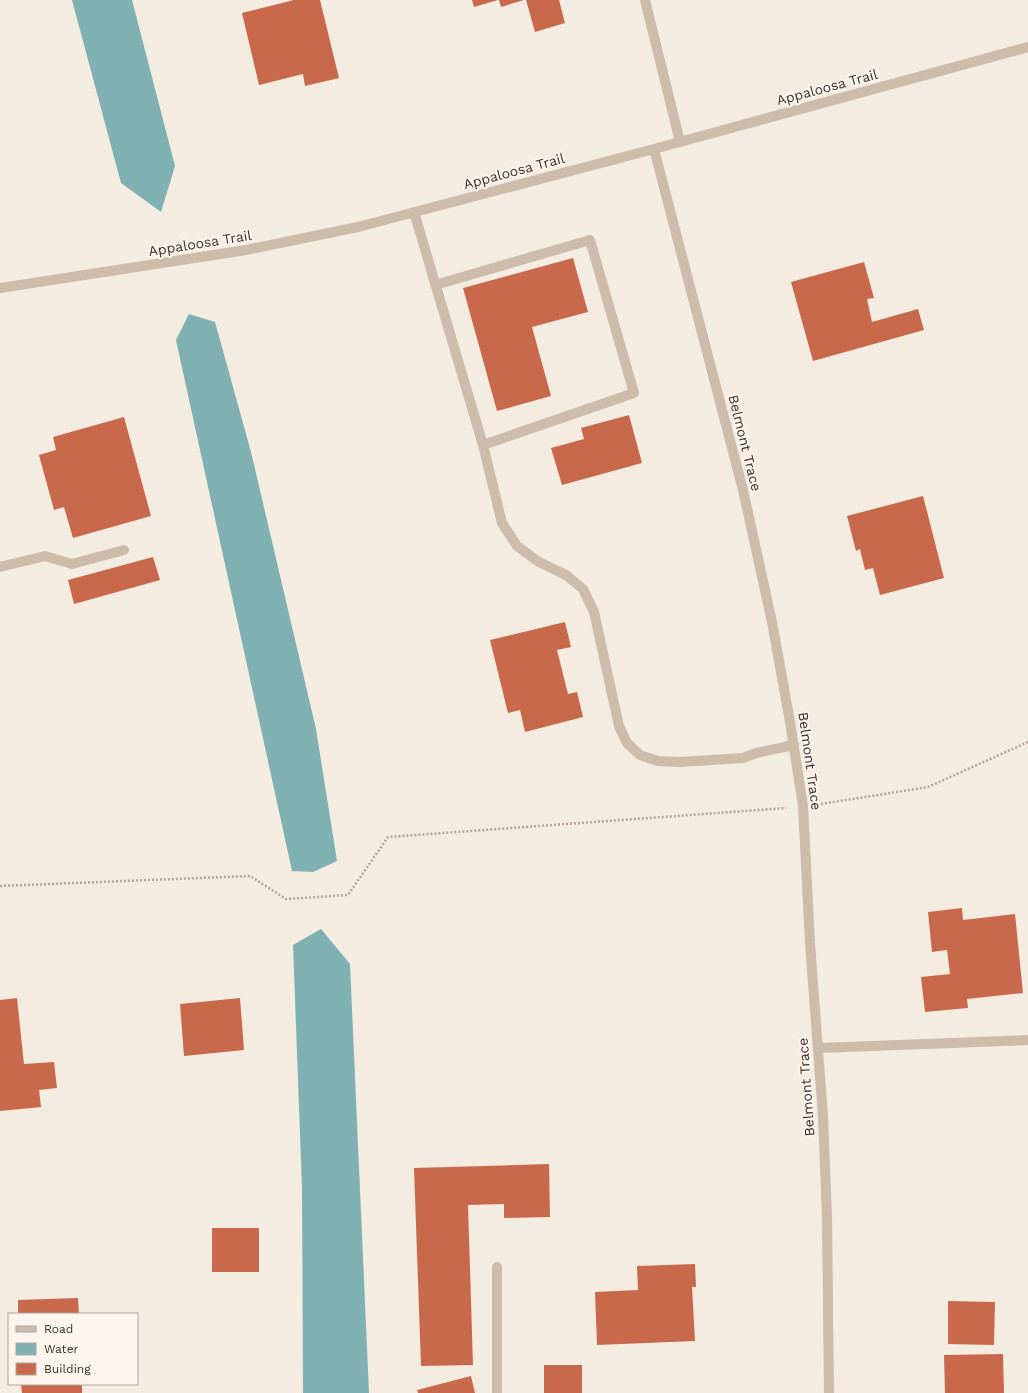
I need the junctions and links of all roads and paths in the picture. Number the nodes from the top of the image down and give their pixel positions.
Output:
1 (645, 0) edge
2 (1028, 47) edge
3 (680, 142) junction
4 (654, 149) junction
5 (414, 212) junction
6 (435, 285) junction
7 (0, 288) edge
8 (483, 445) junction
9 (124, 550) dead end
10 (0, 567) edge
11 (1028, 742) edge
12 (794, 746) junction
13 (803, 806) junction
14 (0, 886) edge
15 (1028, 1040) edge
16 (818, 1048) junction
17 (497, 1267) dead end
18 (497, 1393) edge
19 (829, 1393) edge

1 - 3 street
2 - 3 street, Appaloosa Trail
3 - 4 street, Appaloosa Trail
4 - 5 street, Appaloosa Trail
4 - 12 street, Belmont Trace
5 - 6 street
5 - 7 street, Appaloosa Trail
6 - 8 street
6 - 8 street
8 - 12 street
9 - 10 street
11 - 13 path
12 - 13 street, Belmont Trace
13 - 14 path
13 - 16 street, Belmont Trace
15 - 16 street
16 - 19 street, Belmont Trace
17 - 18 street

